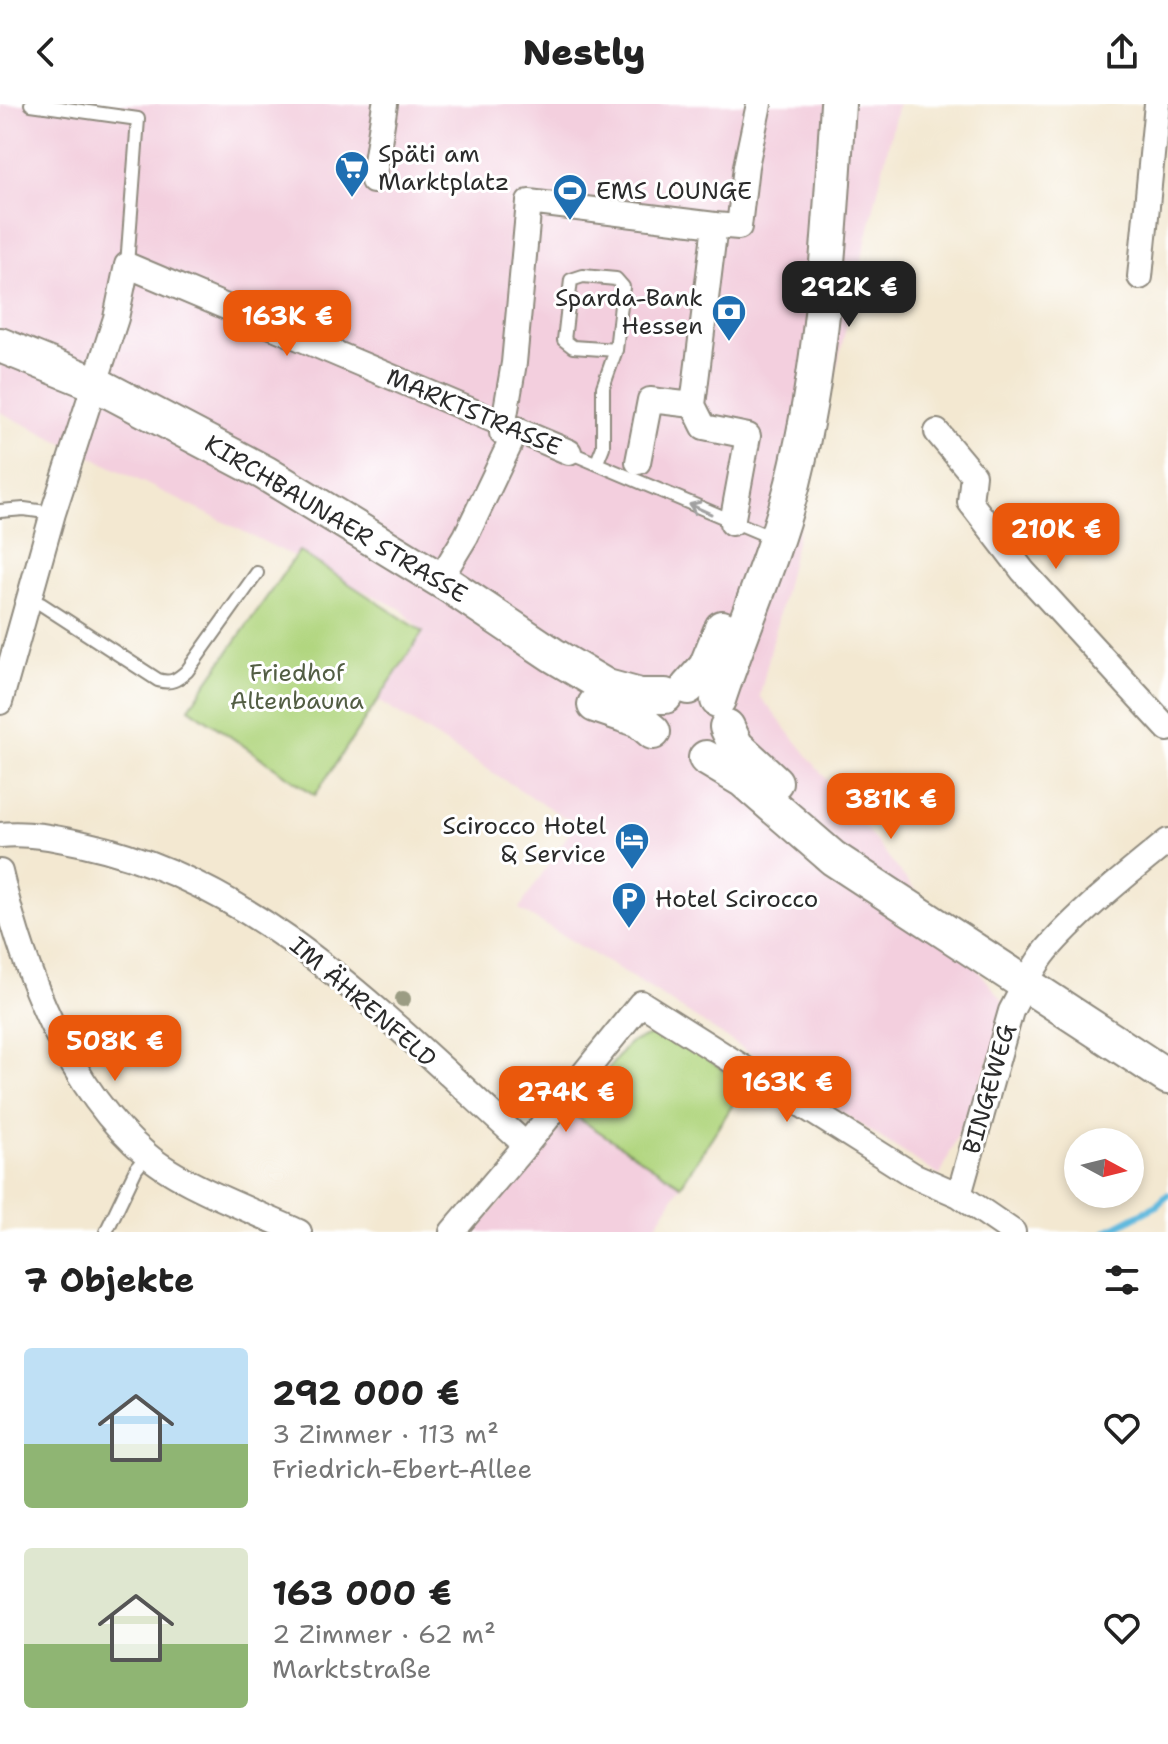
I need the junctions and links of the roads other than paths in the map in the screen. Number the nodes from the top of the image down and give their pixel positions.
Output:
1 (31, 104) edge
2 (385, 104) edge
3 (759, 104) edge
4 (818, 104) edge
5 (838, 104) edge
6 (1157, 104) edge
7 (373, 181) dead end
8 (715, 225) junction
9 (127, 265) junction
10 (1140, 277) dead end
11 (0, 345) edge
12 (616, 350) junction
13 (0, 363) edge
14 (92, 391) junction
15 (693, 405) junction
16 (508, 429) junction
17 (937, 432) dead end
18 (569, 452) joint
19 (597, 462) junction
20 (638, 462) dead end
21 (0, 511) edge
22 (53, 513) junction
23 (757, 532) junction
24 (449, 564) dead end
25 (257, 573) dead end
26 (28, 599) junction
27 (0, 702) edge
28 (700, 702) junction
29 (1168, 729) edge
30 (653, 732) junction
31 (706, 758) junction
32 (0, 835) edge
33 (1168, 841) edge
34 (0, 872) edge
35 (1030, 976) junction
36 (1168, 1049) edge
37 (1168, 1077) edge
38 (526, 1145) junction
39 (147, 1155) junction
40 (959, 1195) junction
41 (106, 1232) edge
42 (299, 1232) edge
43 (452, 1232) edge
44 (1013, 1232) edge

1 - 9 lane
2 - 7 street
3 - 8 street
4 - 23 street
5 - 23 street
6 - 10 street
8 - 15 street
8 - 16 street
9 - 14 street
9 - 16 street, MARKTSTRASSE
11 - 14 street, KIRCHBAUNAER STRASSE
12 - 12 lane
12 - 19 lane
13 - 14 street, KIRCHBAUNAER STRASSE
14 - 22 street
14 - 28 street, KIRCHBAUNAER STRASSE
14 - 30 street, KIRCHBAUNAER STRASSE
15 - 20 street
15 - 23 street
16 - 18 street, MARKTSTRASSE
16 - 24 street
17 - 29 street
18 - 19 lane, MARKTSTRASSE
23 -> 19 lane, MARKTSTRASSE
21 - 22 lane
22 - 26 street
23 - 28 street
25 - 26 lane
26 - 27 street
28 - 30 street
28 - 31 street
28 - 35 street
30 - 31 street
31 - 35 street
32 - 38 street, IM ÄHRENFELD
33 - 35 street, BINGEWEG
34 - 39 street
35 - 36 street
35 - 37 street
35 - 40 street, BINGEWEG
38 - 40 street
38 - 43 street
39 - 41 lane
39 - 42 street
40 - 44 street

